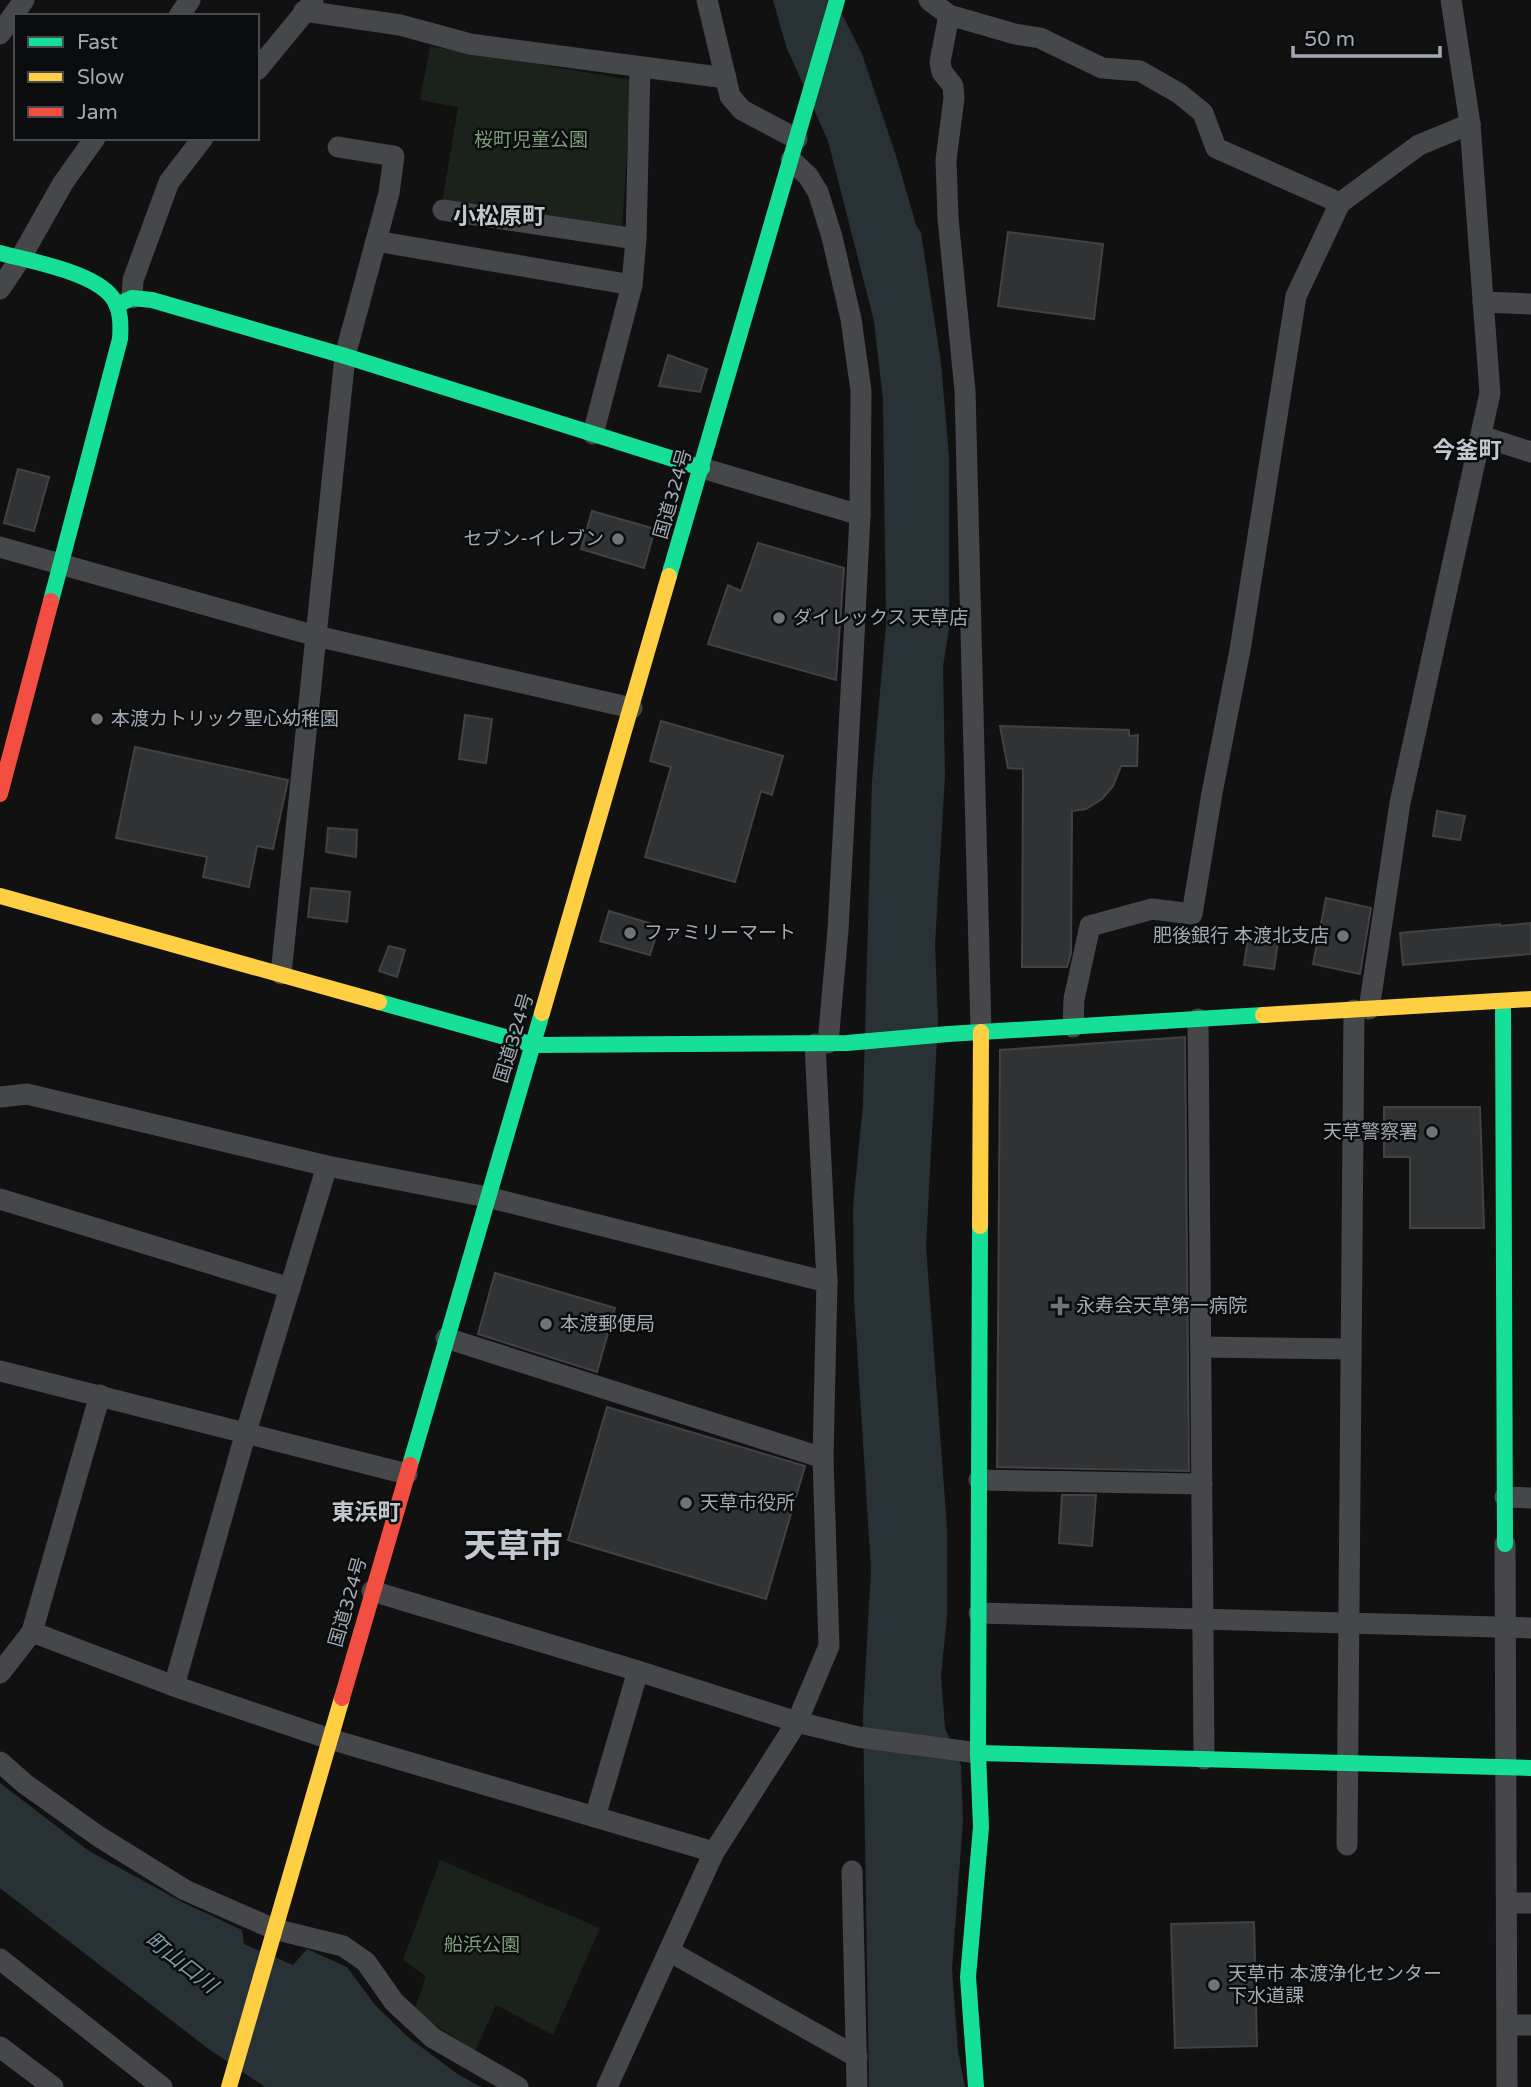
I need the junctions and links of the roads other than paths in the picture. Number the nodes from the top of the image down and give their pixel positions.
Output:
1 (707, 0) edge
2 (837, 0) edge
3 (929, 0) edge
4 (1451, 0) edge
5 (309, 6) edge
6 (14, 14) edge
7 (949, 15) junction
8 (0, 34) edge
9 (640, 66) junction
10 (259, 68) edge
11 (726, 78) junction
12 (1471, 124) junction
13 (798, 133) junction
14 (93, 140) edge
15 (201, 140) edge
16 (338, 147) dead end
17 (791, 160) junction
18 (1339, 203) junction
19 (443, 210) dead end
20 (636, 239) junction
21 (376, 240) junction
22 (10, 256) edge
23 (632, 285) junction
24 (0, 289) edge
25 (124, 302) junction
26 (1483, 302) junction
27 (1531, 304) edge
28 (345, 356) junction
29 (593, 434) junction
30 (1481, 436) junction
31 (1531, 452) edge
32 (702, 468) junction
33 (860, 514) junction
34 (0, 547) edge
35 (61, 565) junction
36 (316, 636) junction
37 (632, 708) junction
38 (0, 794) edge
39 (0, 896) edge
40 (281, 974) junction
41 (1531, 999) edge
42 (1503, 1001) junction
43 (1362, 1009) junction
44 (1198, 1019) junction
45 (1073, 1027) junction
46 (981, 1032) junction
47 (830, 1043) junction
48 (534, 1045) junction
49 (0, 1097) edge
50 (327, 1166) junction
51 (487, 1197) junction
52 (0, 1199) edge
53 (827, 1282) junction
54 (290, 1288) junction
55 (446, 1338) junction
56 (1201, 1347) junction
57 (1351, 1349) junction
58 (0, 1371) edge
59 (100, 1395) junction
60 (246, 1432) junction
61 (823, 1458) junction
62 (407, 1474) junction
63 (979, 1480) junction
64 (1202, 1484) junction
65 (1505, 1497) junction
66 (1531, 1497) edge
67 (1505, 1544) joint
68 (372, 1591) junction
69 (979, 1613) junction
70 (1203, 1619) junction
71 (1349, 1623) junction
72 (1506, 1627) junction
73 (1531, 1628) edge
74 (32, 1632) junction
75 (638, 1671) junction
76 (0, 1673) edge
77 (174, 1686) junction
78 (797, 1722) junction
79 (330, 1739) junction
80 (970, 1752) junction
81 (1204, 1759) junction
82 (0, 1762) edge
83 (1348, 1763) junction
84 (1506, 1768) junction
85 (1531, 1768) edge
86 (596, 1817) junction
87 (1347, 1845) dead end
88 (714, 1852) junction
89 (852, 1871) dead end
90 (1507, 1903) junction
91 (1531, 1903) edge
92 (272, 1935) junction
93 (669, 1951) junction
94 (0, 1959) edge
95 (1507, 2025) junction
96 (1531, 2025) edge
97 (0, 2047) edge
98 (857, 2057) junction
99 (231, 2079) edge
100 (53, 2087) edge
101 (162, 2087) edge
102 (518, 2087) edge
103 (607, 2087) edge
104 (857, 2087) edge
105 (976, 2087) edge
106 (1507, 2087) edge

1 - 11 street
2 - 13 main road, 国道324号
3 - 7 street
4 - 12 street
5 - 9 street
5 - 10 street
6 - 8 street
7 - 18 street
7 - 46 street
9 - 11 street
9 - 20 street
11 - 13 street
12 - 18 street
12 - 26 street
13 - 17 main road, 国道324号
14 - 22 street
15 - 25 street
16 - 21 street
17 - 32 main road, 国道324号
17 - 33 street
18 - 45 street
19 - 20 street
20 - 23 street
21 - 23 street
21 - 28 street
22 - 24 street
22 - 25 main road
23 - 29 street
25 - 28 main road
25 - 35 main road
26 - 27 street
26 - 30 street
28 - 29 main road
28 - 36 street
29 - 32 main road
30 - 31 street
30 - 43 street
32 - 33 street
32 - 37 main road, 国道324号
33 - 47 street
34 - 35 street
35 - 36 street
35 - 38 main road
36 - 37 street
36 - 40 street
37 - 48 main road, 国道324号
39 - 40 main road
40 - 48 main road
41 - 42 main road
42 - 43 main road
42 - 65 main road
43 - 44 main road
43 - 57 street
44 - 45 main road
44 - 56 street
45 - 46 main road
46 - 47 main road
46 - 63 main road
47 - 48 main road
47 - 53 street
48 - 51 main road, 国道324号
49 - 50 street
50 - 51 street
50 - 54 street
51 - 53 street
51 - 55 main road, 国道324号
52 - 54 street
53 - 61 street
54 - 60 street
55 - 61 street
55 - 62 main road, 国道324号
56 - 57 street
56 - 64 street
57 - 71 street
58 - 59 street
59 - 60 street
59 - 74 street
60 - 62 street
60 - 77 street
61 - 78 street
62 - 68 main road, 国道324号
63 - 64 street
63 - 69 main road
64 - 70 street
65 - 66 street
65 - 67 main road
67 - 72 street
68 - 75 street
68 - 79 main road, 国道324号
69 - 70 street
69 - 80 main road
70 - 71 street
70 - 81 street
71 - 72 street
71 - 83 street
72 - 73 street
72 - 84 street
74 - 76 street
74 - 77 street
75 - 78 street
75 - 86 street
77 - 79 street
78 - 80 street
78 - 88 street
79 - 86 street
79 - 92 main road, 国道324号
80 - 81 main road
80 - 105 main road
81 - 83 main road
82 - 92 street
83 - 84 main road
83 - 87 street
84 - 85 main road
84 - 90 street
86 - 88 street
88 - 93 street
89 - 98 street
90 - 91 street
90 - 95 street
92 - 99 main road, 国道324号
92 - 102 street
93 - 98 street
93 - 103 street
94 - 101 street
95 - 96 street
95 - 106 street
97 - 100 street
98 - 104 street

